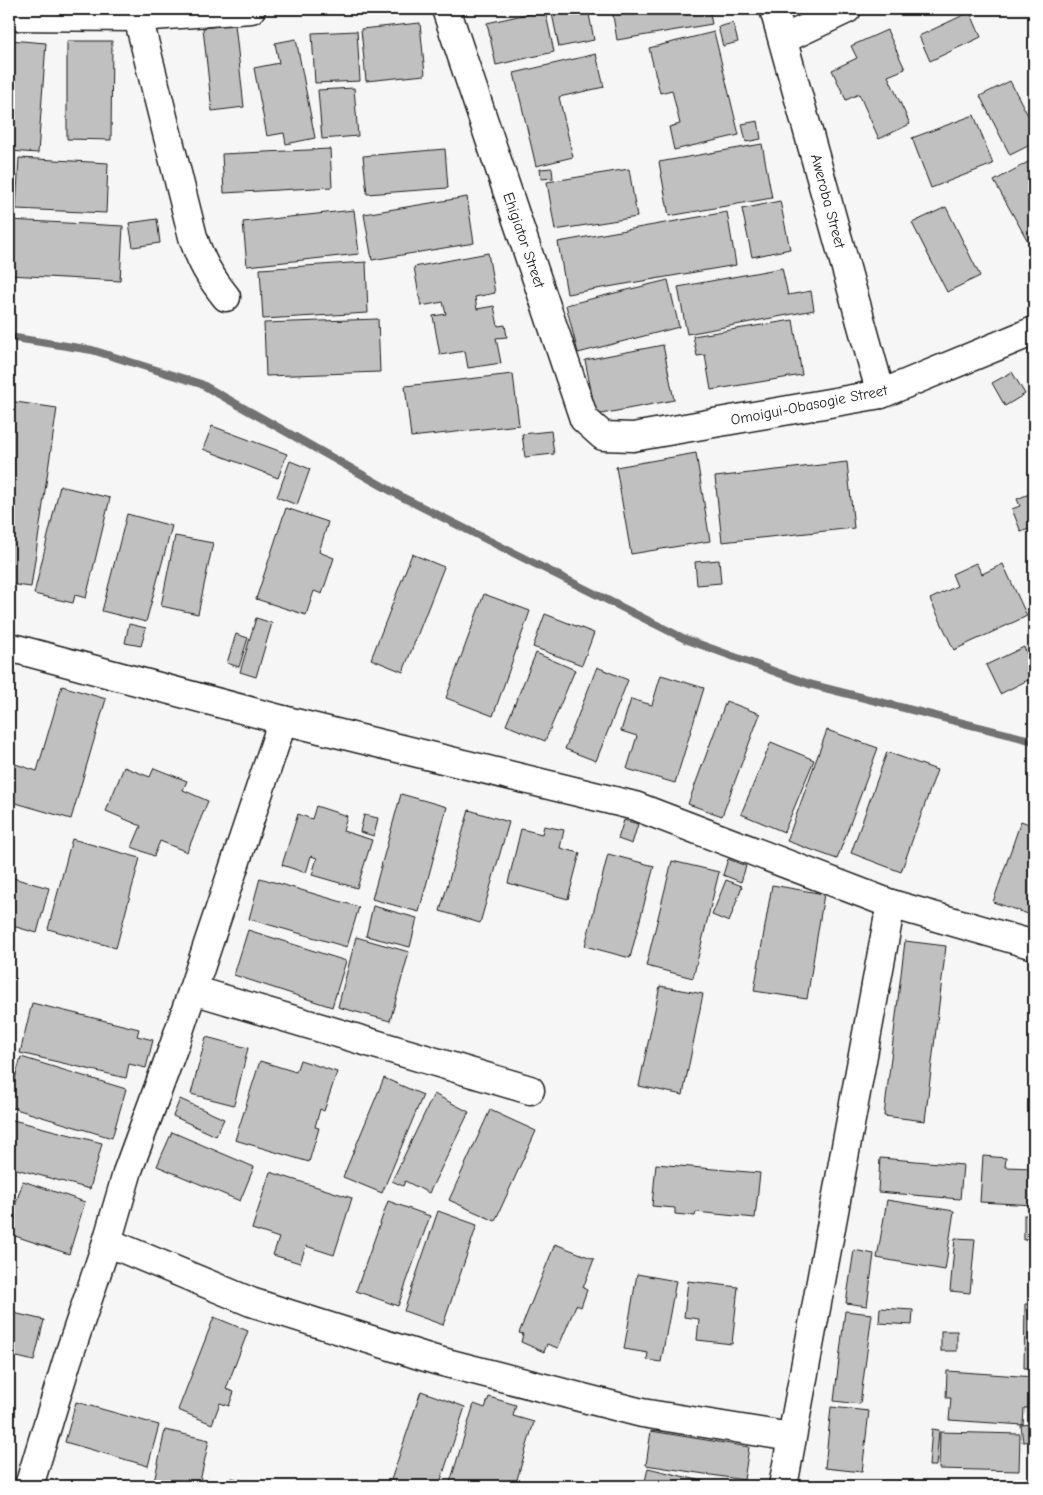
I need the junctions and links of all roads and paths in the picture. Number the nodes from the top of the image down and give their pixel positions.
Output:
1 (251, 9) edge
2 (446, 9) edge
3 (774, 9) edge
4 (847, 9) edge
5 (9, 16) edge
6 (138, 17) junction
7 (784, 39) junction
8 (226, 297) dead end
9 (1034, 331) edge
10 (882, 394) junction
11 (633, 437) joint
12 (9, 647) edge
13 (283, 720) junction
14 (891, 904) junction
15 (1034, 945) edge
16 (193, 990) junction
17 (530, 1090) dead end
18 (107, 1242) junction
19 (792, 1437) junction
20 (29, 1486) edge
21 (783, 1486) edge

1 - 6 street
2 - 11 street, Ehigiator Street
3 - 7 street, Aweroba Street
4 - 7 street
5 - 6 street
6 - 8 street
7 - 10 street, Aweroba Street
9 - 10 street, Omoigui-Obasogie Street
10 - 11 street, Omoigui-Obasogie Street
12 - 13 street
13 - 14 street
13 - 16 street
14 - 15 street
14 - 19 street
16 - 17 street
16 - 18 street
18 - 19 street
18 - 20 street
19 - 21 street

